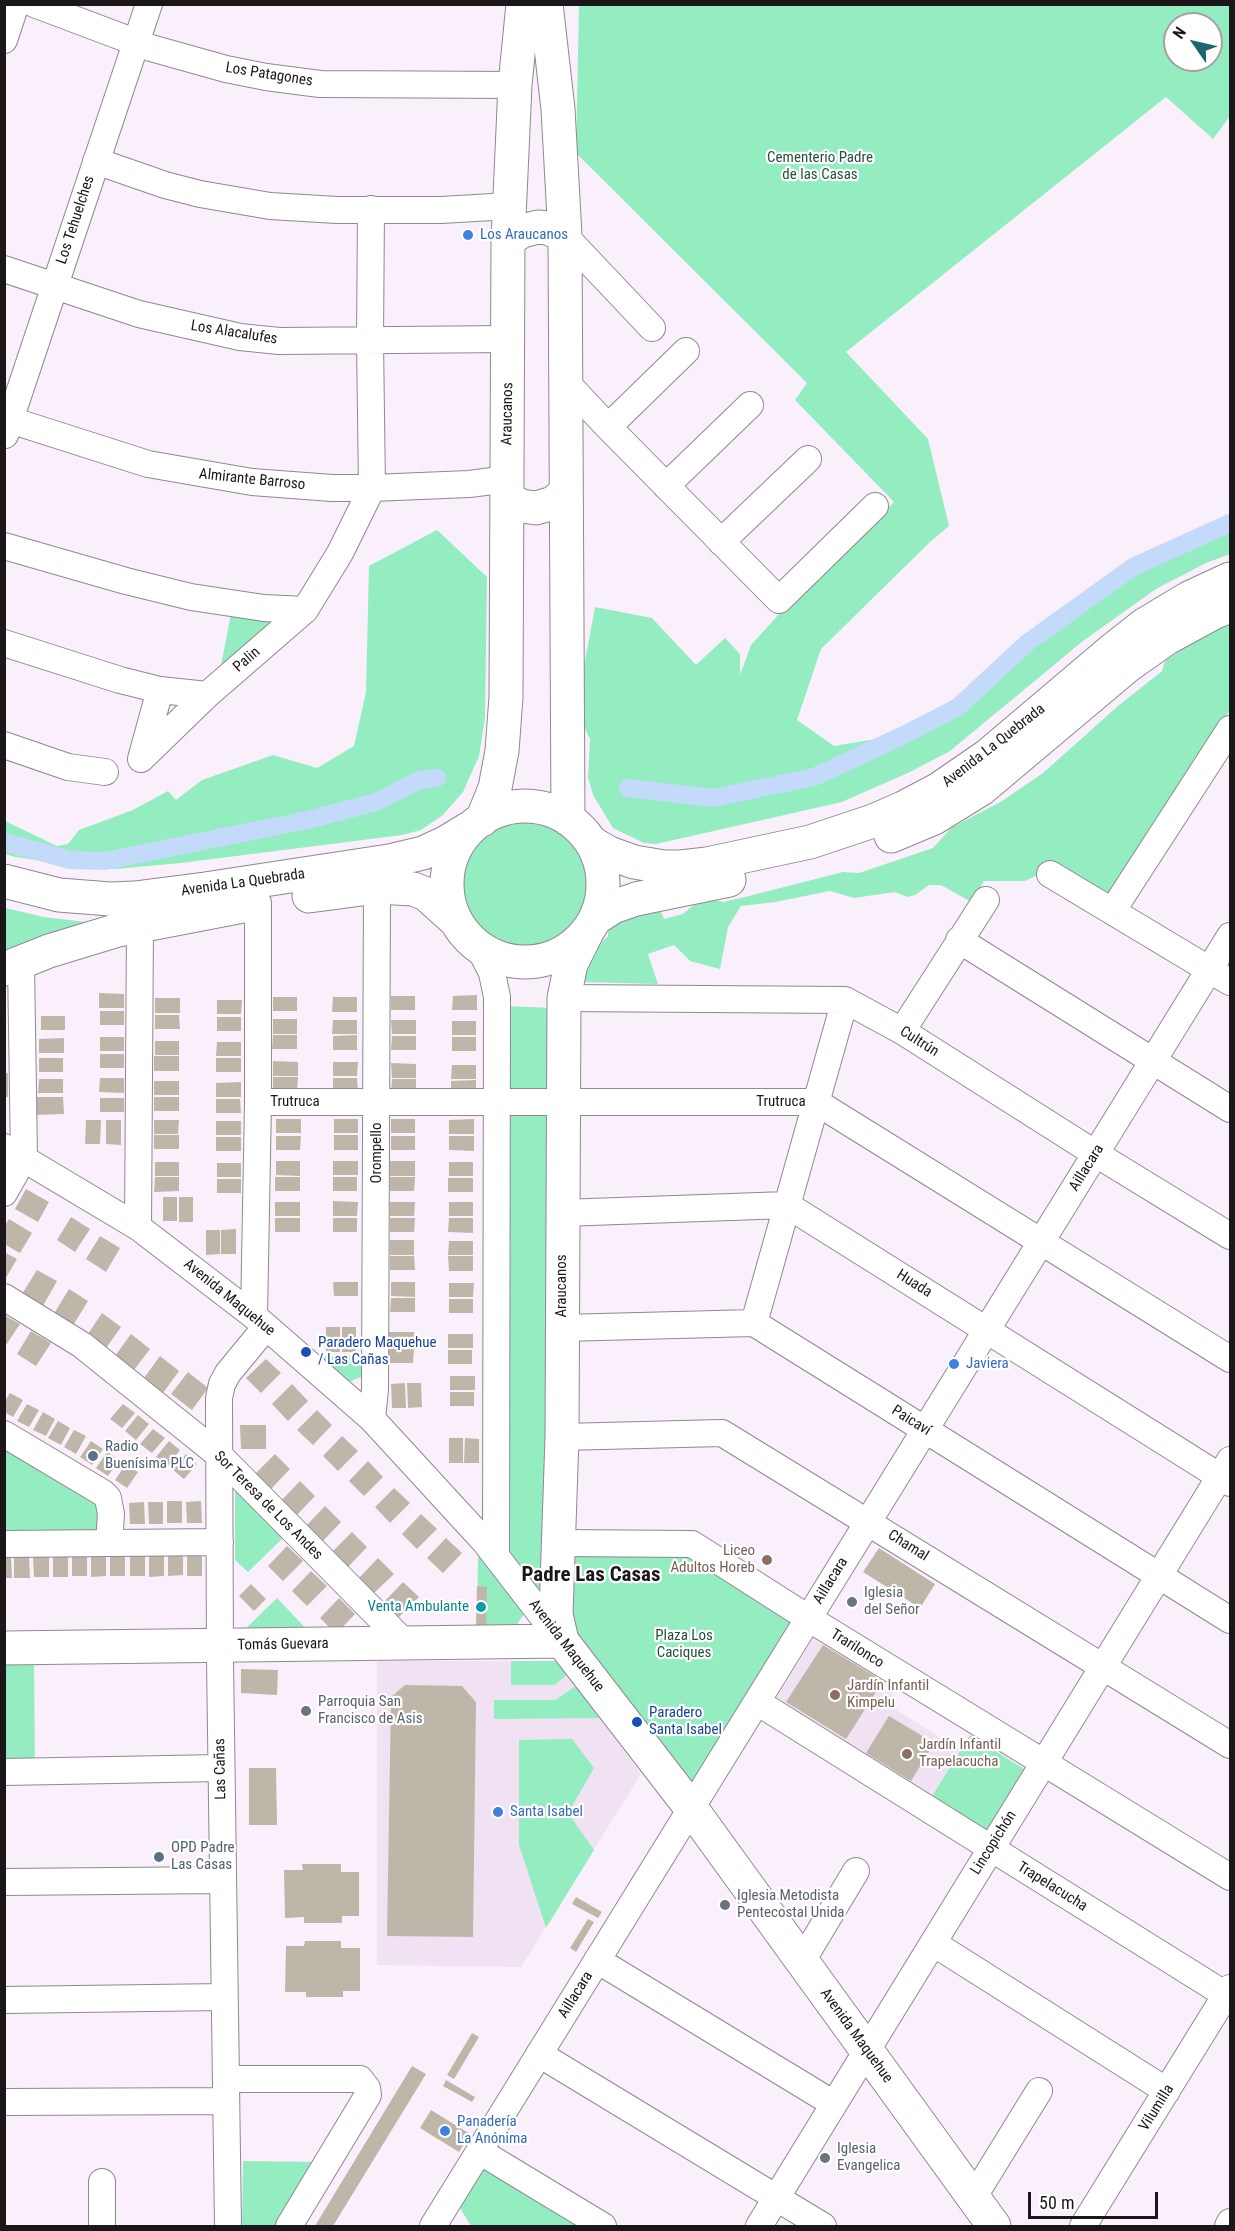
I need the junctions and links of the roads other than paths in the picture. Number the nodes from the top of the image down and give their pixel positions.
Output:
1 (16, 4) edge
2 (34, 4) edge
3 (149, 4) edge
4 (523, 4) edge
5 (546, 4) edge
6 (4, 40) edge
7 (136, 43) junction
8 (515, 85) junction
9 (96, 161) junction
10 (510, 206) junction
11 (371, 209) junction
12 (565, 236) junction
13 (508, 240) junction
14 (4, 269) edge
15 (54, 287) junction
16 (652, 328) dead end
17 (509, 339) junction
18 (370, 341) junction
19 (686, 351) dead end
20 (565, 381) junction
21 (750, 405) dead end
22 (6, 424) edge
23 (608, 428) junction
24 (808, 459) dead end
25 (666, 486) junction
26 (372, 488) junction
27 (508, 489) junction
28 (566, 492) junction
29 (874, 506) dead end
30 (721, 542) junction
31 (4, 546) edge
32 (1230, 579) edge
33 (1230, 606) edge
34 (305, 610) junction
35 (4, 644) edge
36 (160, 690) junction
37 (207, 695) junction
38 (1230, 729) edge
39 (4, 745) edge
40 (105, 772) dead end
41 (568, 819) junction
42 (478, 822) junction
43 (592, 843) junction
44 (1050, 874) dead end
45 (4, 881) edge
46 (377, 887) junction
47 (986, 900) dead end
48 (258, 903) junction
49 (1113, 910) junction
50 (456, 921) junction
51 (140, 925) junction
52 (591, 926) junction
53 (1230, 936) edge
54 (959, 940) junction
55 (480, 949) junction
56 (13, 966) edge
57 (1220, 976) edge
58 (564, 998) junction
59 (845, 1000) junction
60 (902, 1031) junction
61 (1154, 1061) junction
62 (258, 1102) junction
63 (377, 1102) junction
64 (496, 1102) junction
65 (563, 1102) junction
66 (816, 1102) junction
67 (1230, 1109) edge
68 (14, 1152) edge
69 (1096, 1154) junction
70 (4, 1193) edge
71 (787, 1205) junction
72 (562, 1213) junction
73 (138, 1227) junction
74 (1230, 1236) edge
75 (1042, 1242) junction
76 (4, 1297) edge
77 (260, 1321) junction
78 (754, 1323) junction
79 (562, 1328) junction
80 (987, 1330) junction
81 (1230, 1359) edge
82 (372, 1419) junction
83 (926, 1430) junction
84 (4, 1434) edge
85 (562, 1437) junction
86 (219, 1455) junction
87 (1227, 1473) edge
88 (868, 1522) junction
89 (220, 1542) junction
90 (109, 1543) junction
91 (558, 1543) junction
92 (4, 1544) edge
93 (496, 1554) junction
94 (1160, 1575) junction
95 (808, 1618) junction
96 (1230, 1620) edge
97 (562, 1641) junction
98 (405, 1643) junction
99 (219, 1646) junction
100 (4, 1648) edge
101 (1103, 1666) junction
102 (757, 1702) junction
103 (1230, 1745) edge
104 (1044, 1764) junction
105 (221, 1767) junction
106 (4, 1772) edge
107 (692, 1808) junction
108 (991, 1849) junction
109 (856, 1871) dead end
110 (1230, 1877) edge
111 (223, 1880) junction
112 (4, 1882) edge
113 (933, 1943) junction
114 (597, 1960) junction
115 (802, 1961) junction
116 (1228, 1992) edge
117 (224, 1997) junction
118 (4, 2000) edge
119 (867, 2051) junction
120 (539, 2054) junction
121 (226, 2090) junction
122 (1039, 2091) dead end
123 (1167, 2091) junction
124 (4, 2102) edge
125 (834, 2104) junction
126 (479, 2151) junction
127 (102, 2181) dead end
128 (776, 2198) junction
129 (973, 2198) junction
130 (1230, 2222) edge
131 (102, 2226) edge
132 (228, 2226) edge
133 (289, 2226) edge
134 (433, 2226) edge
135 (603, 2226) edge
136 (759, 2226) edge
137 (823, 2226) edge
138 (994, 2226) edge
139 (1083, 2226) edge
140 (1228, 2226) edge

1 - 6 street
2 - 7 street, Los Patagones
3 - 7 street, Los Tehuelches
4 - 8 main road, Araucanos
5 - 12 main road
7 - 8 street, Los Patagones
7 - 9 street, Los Tehuelches
8 - 10 main road, Araucanos
9 - 11 street
9 - 15 street, Los Tehuelches
10 - 11 street
10 - 13 main road, Araucanos
11 - 18 street
12 - 13 main road
12 - 16 street
12 - 20 main road
13 - 17 main road, Araucanos
14 - 15 street, Los Alacalufes
15 - 18 street, Los Alacalufes
15 - 22 street, Los Tehuelches
17 - 18 street, Los Alacalufes
17 - 27 main road, Araucanos
18 - 26 street
19 - 23 street
20 - 23 street
20 - 28 main road
21 - 25 street
22 - 26 street, Almirante Barroso
23 - 25 street
24 - 30 street
25 - 30 street
26 - 27 street, Almirante Barroso
26 - 34 street, Palin
27 - 28 main road
27 - 42 main road, Araucanos
28 - 41 main road
29 - 30 street
31 - 34 street
32 - 43 main road, Avenida La Quebrada
33 - 52 main road, Avenida La Quebrada
34 - 37 street, Palin
35 - 36 street
36 - 37 street
36 - 37 street, Palin
38 - 49 street
39 - 40 street
41 - 42 main road
41 - 43 main road
42 - 45 main road, Avenida La Quebrada
42 - 50 main road
43 - 52 main road
44 - 49 street
46 - 48 main road, Avenida La Quebrada
46 - 50 main road, Avenida La Quebrada
46 - 63 street, Orompello
47 - 54 street
48 - 51 main road, Avenida La Quebrada
48 - 62 street
49 - 57 street
50 - 55 main road
51 - 56 main road, Avenida La Quebrada
51 - 73 street
52 - 55 main road
52 - 58 main road, Araucanos
53 - 57 street, Aillacara
54 - 60 street
54 - 61 street
55 - 64 street
56 - 68 street
57 - 61 street, Aillacara
58 - 59 street, Cultrún
58 - 65 main road, Araucanos
59 - 60 street, Cultrún
59 - 66 street
60 - 69 street, Cultrún
61 - 67 street
61 - 69 street, Aillacara
62 - 63 street, Trutruca
62 - 77 street
63 - 64 street, Trutruca
63 - 82 street, Orompello
64 - 65 street, Trutruca
64 - 93 street
65 - 66 street, Trutruca
65 - 72 main road, Araucanos
66 - 71 street
66 - 75 street, Trutruca
68 - 70 street
68 - 73 street, Avenida Maquehue
69 - 74 street, Cultrún
69 - 75 street, Aillacara
71 - 72 street
71 - 78 street
71 - 80 street, Huada
72 - 79 main road, Araucanos
73 - 77 street, Avenida Maquehue
75 - 80 street, Aillacara
75 - 81 street, Trutruca
76 - 86 street, Sor Teresa de Los Andes
77 - 82 street, Avenida Maquehue
77 - 86 street, Las Cañas
78 - 79 street
78 - 83 street, Paicaví
79 - 85 main road, Araucanos
80 - 83 street, Aillacara
80 - 87 street, Huada
82 - 93 street, Avenida Maquehue
83 - 88 street, Aillacara
83 - 94 street, Paicaví
84 - 90 street
85 - 88 street, Chamal
85 - 91 main road, Araucanos
86 - 89 street, Las Cañas
86 - 98 street, Sor Teresa de Los Andes
87 - 94 street, Lincopichón
88 - 95 street, Aillacara
88 - 101 street, Chamal
89 - 90 street
89 - 99 street, Las Cañas
90 - 92 street
91 - 95 street, Trarilonco
91 - 97 main road, Araucanos
93 - 97 street, Avenida Maquehue
94 - 96 street, Paicaví
94 - 101 street, Lincopichón
95 - 102 street, Aillacara
95 - 104 street, Trarilonco
97 - 98 main road, Tomás Guevara
97 - 107 main road, Avenida Maquehue
98 - 99 main road, Tomás Guevara
99 - 100 main road, Tomás Guevara
99 - 105 street, Las Cañas
101 - 103 street, Chamal
101 - 104 street, Lincopichón
102 - 107 street, Aillacara
102 - 108 street, Trapelacucha
104 - 108 street, Lincopichón
104 - 110 street, Trarilonco
105 - 106 street
105 - 111 street, Las Cañas
107 - 114 street, Aillacara
107 - 115 main road, Avenida Maquehue
108 - 113 street, Lincopichón
108 - 116 street, Trapelacucha
109 - 115 street
111 - 112 street
111 - 117 street, Las Cañas
113 - 119 street, Lincopichón
113 - 123 street
114 - 120 street, Aillacara
114 - 125 street
115 - 119 main road, Avenida Maquehue
116 - 123 street, Vilumilla
117 - 118 street
117 - 121 street, Las Cañas
119 - 125 street, Lincopichón
119 - 129 main road, Avenida Maquehue
120 - 126 street, Aillacara
120 - 128 street
121 - 124 street
121 - 132 street, Las Cañas
121 - 133 street
122 - 129 street
123 - 139 street, Vilumilla
125 - 128 street, Lincopichón
126 - 134 street, Aillacara
126 - 135 street
127 - 131 street
128 - 136 street, Lincopichón
128 - 137 street
129 - 138 main road, Avenida Maquehue
130 - 140 street

